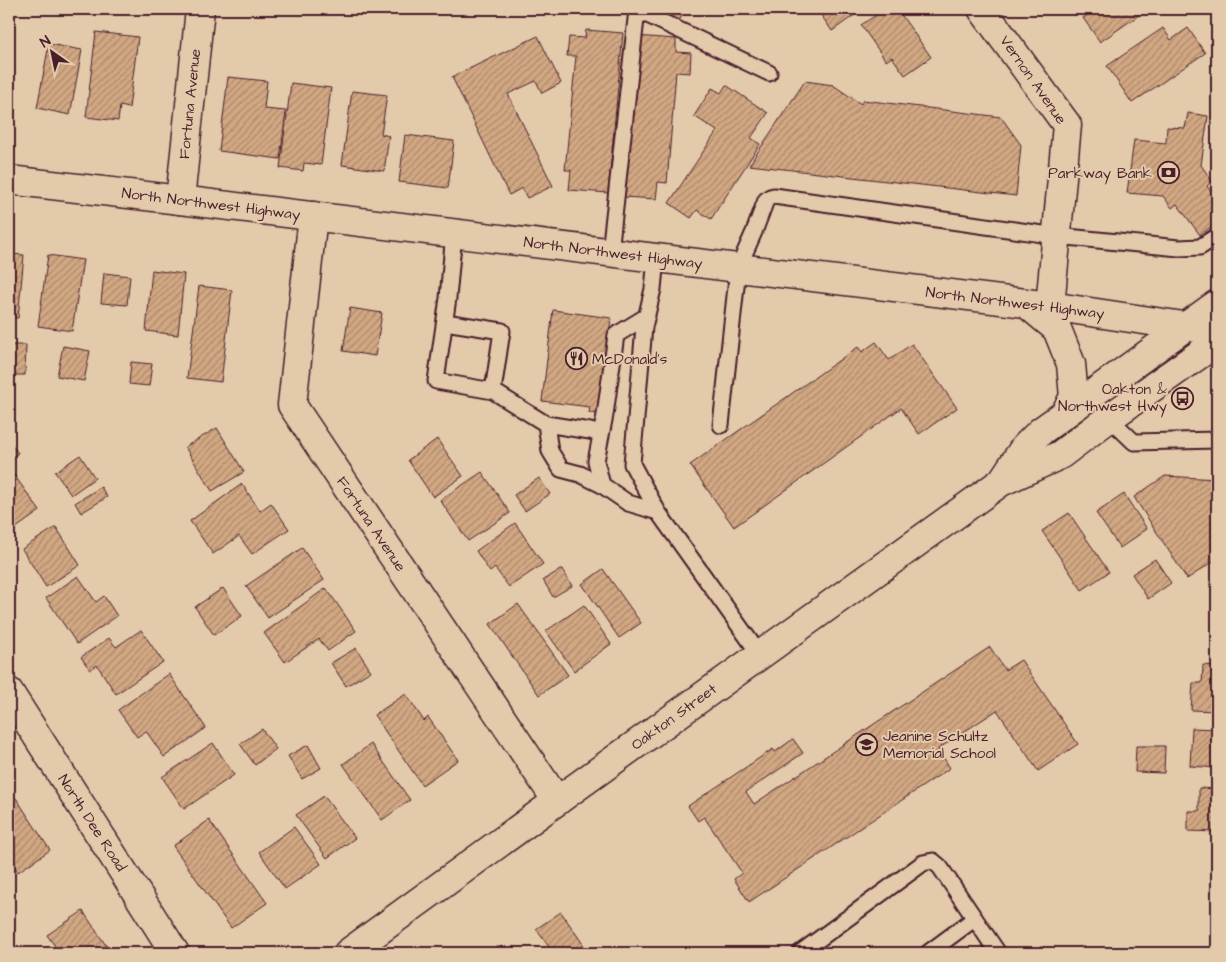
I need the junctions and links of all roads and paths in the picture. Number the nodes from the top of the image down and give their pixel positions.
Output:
1 (200, 9) edge
2 (982, 9) edge
3 (636, 10) edge
4 (769, 73) dead end
5 (9, 180) edge
6 (180, 200) junction
7 (313, 216) junction
8 (454, 233) junction
9 (1057, 236) junction
10 (1217, 236) edge
11 (610, 252) junction
12 (656, 258) junction
13 (738, 268) junction
14 (1217, 304) edge
15 (1039, 305) junction
16 (445, 322) junction
17 (645, 322) junction
18 (1187, 326) junction
19 (1217, 331) edge
20 (1217, 342) edge
21 (493, 391) junction
22 (1065, 413) junction
23 (1110, 418) junction
24 (546, 424) junction
25 (721, 425) dead end
26 (601, 434) junction
27 (1217, 440) edge
28 (1001, 482) junction
29 (602, 485) junction
30 (658, 512) junction
31 (760, 656) junction
32 (10, 697) edge
33 (557, 801) junction
34 (974, 919) junction
35 (175, 953) edge
36 (348, 953) edge
37 (800, 953) edge
38 (928, 953) edge
39 (998, 953) edge

1 - 6 main road, Fortuna Avenue
2 - 9 main road, Vernon Avenue
3 - 4 lane
3 - 11 lane
5 - 6 main road, North Northwest Highway
6 - 7 main road, North Northwest Highway
7 - 8 main road, North Northwest Highway
7 - 33 main road, Fortuna Avenue
8 - 11 main road, North Northwest Highway
8 - 16 lane
9 - 10 lane
9 - 13 lane
9 - 15 main road, Vernon Avenue
11 - 12 main road, North Northwest Highway
12 - 13 main road, North Northwest Highway
12 - 17 lane
13 - 15 main road, North Northwest Highway
13 - 25 lane
14 - 18 main road, Oakton Street
15 - 18 main road, North Northwest Highway
15 - 22 main road
16 - 21 lane
16 - 21 lane
17 - 26 lane
17 - 30 lane
18 - 19 main road, North Northwest Highway
18 - 22 main road, Oakton Street
20 - 23 main road, Oakton Street
21 - 24 lane
22 - 28 main road, Oakton Street
23 - 27 lane
23 - 28 main road, Oakton Street
24 - 26 lane
24 - 29 lane
26 - 29 lane
28 - 31 main road, Oakton Street
29 - 30 lane
30 - 31 lane
31 - 33 main road, Oakton Street
32 - 35 main road, North Dee Road
33 - 36 main road, Oakton Street
34 - 37 lane
34 - 38 lane
34 - 39 lane

